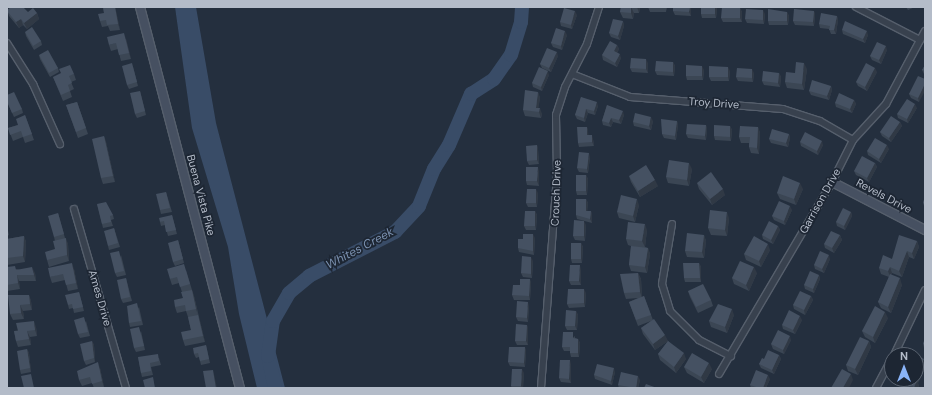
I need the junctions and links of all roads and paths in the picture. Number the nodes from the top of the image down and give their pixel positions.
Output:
1 (140, 7) edge
2 (599, 7) edge
3 (856, 7) edge
4 (925, 31) edge
5 (920, 40) junction
6 (7, 43) edge
7 (572, 74) junction
8 (853, 140) junction
9 (60, 144) dead end
10 (832, 182) junction
11 (74, 209) dead end
12 (672, 224) dead end
13 (925, 230) edge
14 (925, 290) edge
15 (898, 347) edge
16 (731, 356) junction
17 (884, 373) edge
18 (719, 374) dead end
19 (126, 388) edge
20 (240, 388) edge
21 (541, 388) edge
22 (876, 388) edge

1 - 20 main road, Buena Vista Pike
2 - 7 street, Crouch Drive
3 - 5 street
4 - 5 street, Garrison Drive
5 - 8 street, Garrison Drive
6 - 9 street
7 - 8 street, Troy Drive
7 - 21 street, Crouch Drive
8 - 10 street, Garrison Drive
10 - 13 main road, Revels Drive
10 - 16 street, Garrison Drive
11 - 19 street, Ames Drive
12 - 16 street
14 - 15 street
16 - 18 street, Garrison Drive
17 - 22 street

